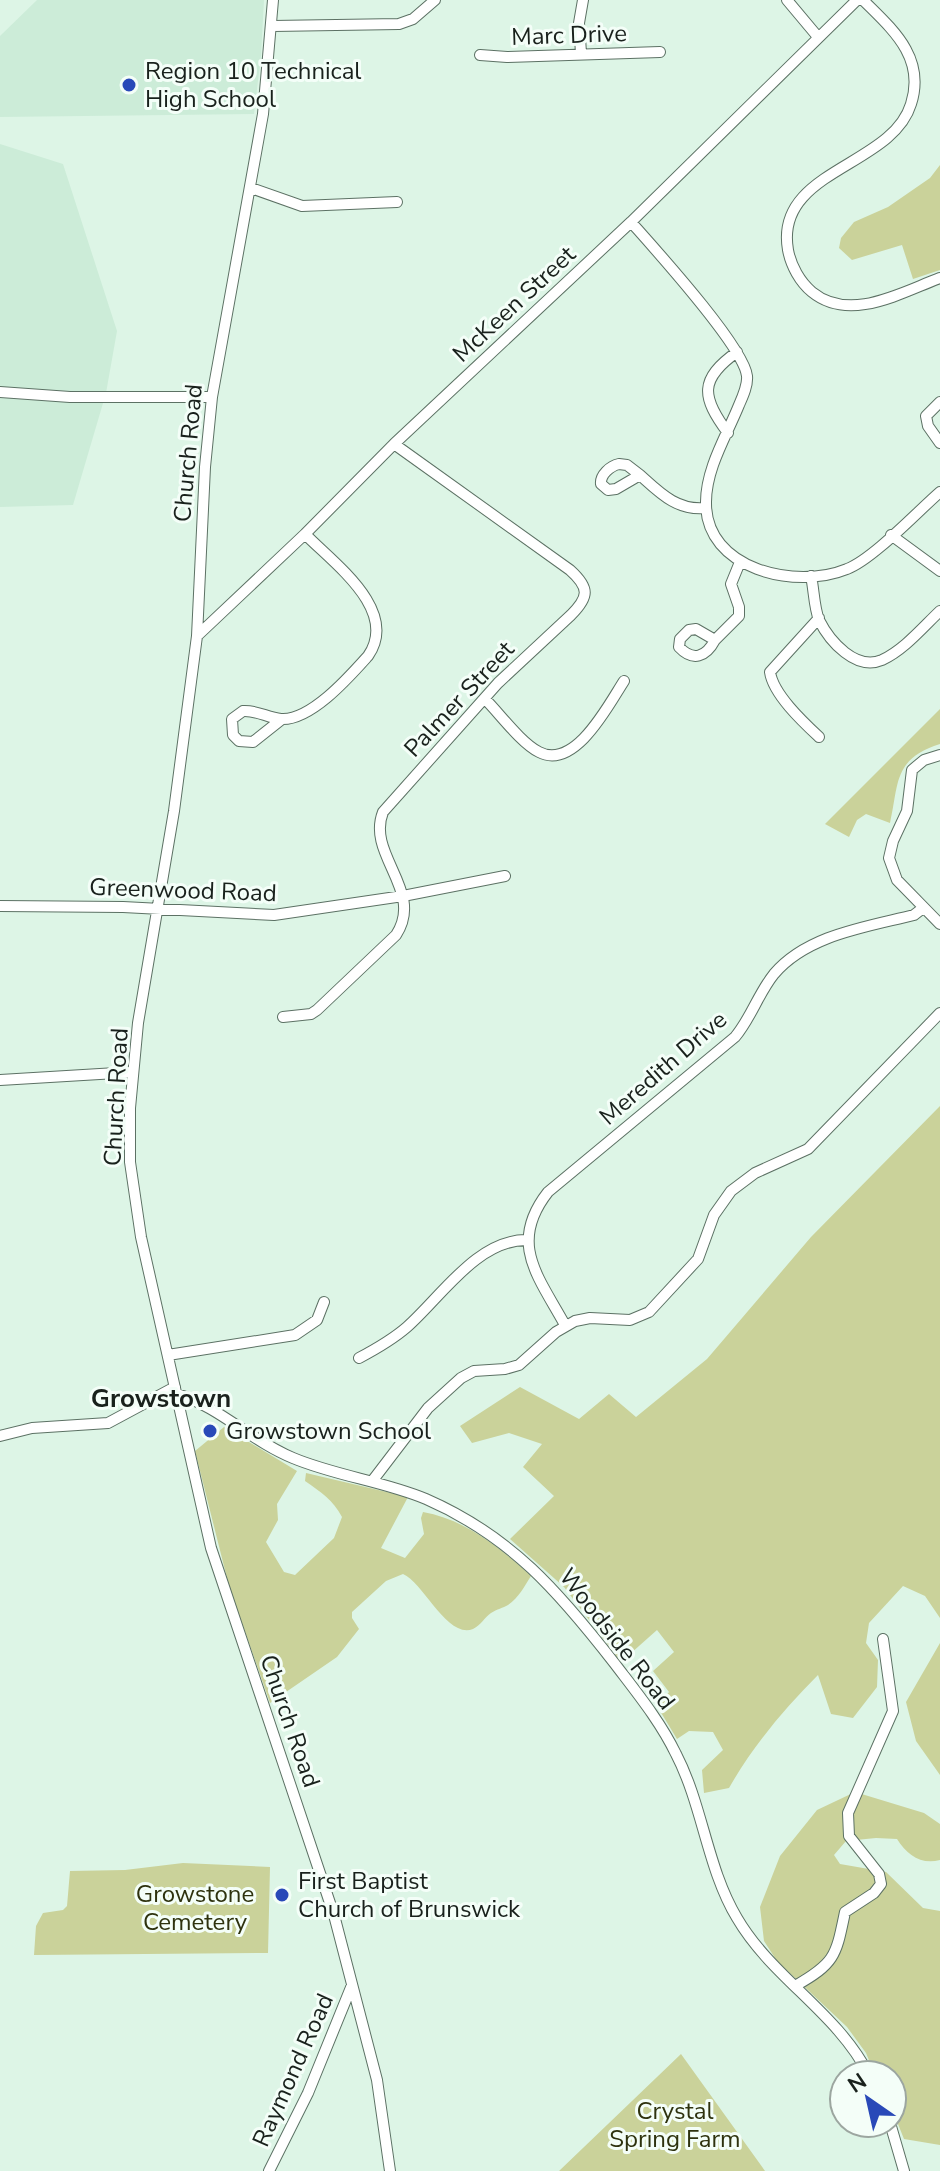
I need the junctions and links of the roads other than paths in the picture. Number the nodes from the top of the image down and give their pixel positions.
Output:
1 (273, 0) edge
2 (435, 0) edge
3 (583, 0) edge
4 (787, 0) edge
5 (860, 0) edge
6 (273, 26) junction
7 (818, 37) junction
8 (660, 52) dead end
9 (581, 53) junction
10 (480, 55) dead end
11 (251, 188) junction
12 (397, 202) dead end
13 (631, 222) junction
14 (940, 278) edge
15 (737, 352) junction
16 (0, 392) edge
17 (212, 397) junction
18 (940, 402) edge
19 (728, 433) junction
20 (940, 443) edge
21 (394, 444) junction
22 (640, 475) dead end
23 (940, 492) edge
24 (706, 508) junction
25 (305, 534) junction
26 (891, 535) junction
27 (740, 562) junction
28 (940, 571) edge
29 (811, 576) junction
30 (940, 611) edge
31 (819, 618) junction
32 (197, 636) junction
33 (715, 640) dead end
34 (624, 681) dead end
35 (485, 699) junction
36 (282, 719) junction
37 (819, 737) dead end
38 (940, 755) edge
39 (505, 876) dead end
40 (403, 896) junction
41 (0, 906) edge
42 (923, 908) junction
43 (157, 909) junction
44 (940, 924) edge
45 (940, 1013) edge
46 (283, 1017) dead end
47 (133, 1072) junction
48 (0, 1080) edge
49 (526, 1240) junction
50 (324, 1302) dead end
51 (565, 1325) junction
52 (168, 1355) junction
53 (359, 1358) dead end
54 (176, 1391) junction
55 (0, 1436) edge
56 (373, 1480) junction
57 (883, 1639) dead end
58 (352, 1985) junction
59 (795, 1986) junction
60 (859, 2059) edge
61 (895, 2139) edge
62 (269, 2171) edge
63 (390, 2171) edge
64 (904, 2171) edge

1 - 6 street, Church Road
2 - 6 street
3 - 9 street
4 - 7 street
5 - 7 street, McKeen Street
5 - 14 street
6 - 11 street, Church Road
7 - 13 street, McKeen Street
8 - 9 street, Marc Drive
9 - 10 street, Marc Drive
11 - 12 street
11 - 17 street, Church Road
13 - 15 street
13 - 21 street, McKeen Street
15 - 19 street
15 - 19 street
16 - 17 street
17 - 32 street, Church Road
18 - 20 street
19 - 24 street
21 - 25 street, McKeen Street
21 - 35 street, Palmer Street
22 - 24 street
23 - 26 street
24 - 27 street
25 - 32 street, McKeen Street
25 - 36 street
26 - 28 street
26 - 29 street
27 - 29 street
27 - 33 street
29 - 31 street
30 - 31 street
31 - 37 street
32 - 43 street, Church Road
34 - 35 street
35 - 40 street, Palmer Street
36 - 36 street
38 - 42 street
39 - 40 street, Greenwood Road
40 - 43 street, Greenwood Road
40 - 46 street
41 - 43 street, Greenwood Road
42 - 44 street
42 - 49 street, Meredith Drive
43 - 47 street, Church Road
45 - 51 street
47 - 48 street
47 - 52 street, Church Road
49 - 51 street
49 - 53 street
50 - 52 street
51 - 56 street
52 - 54 street, Church Road
54 - 55 street
54 - 56 street, Woodside Road
54 - 58 street, Church Road
56 - 59 street, Woodside Road
57 - 59 street
58 - 62 street, Raymond Road
58 - 63 street, Church Road
59 - 60 street, Woodside Road
61 - 64 street

